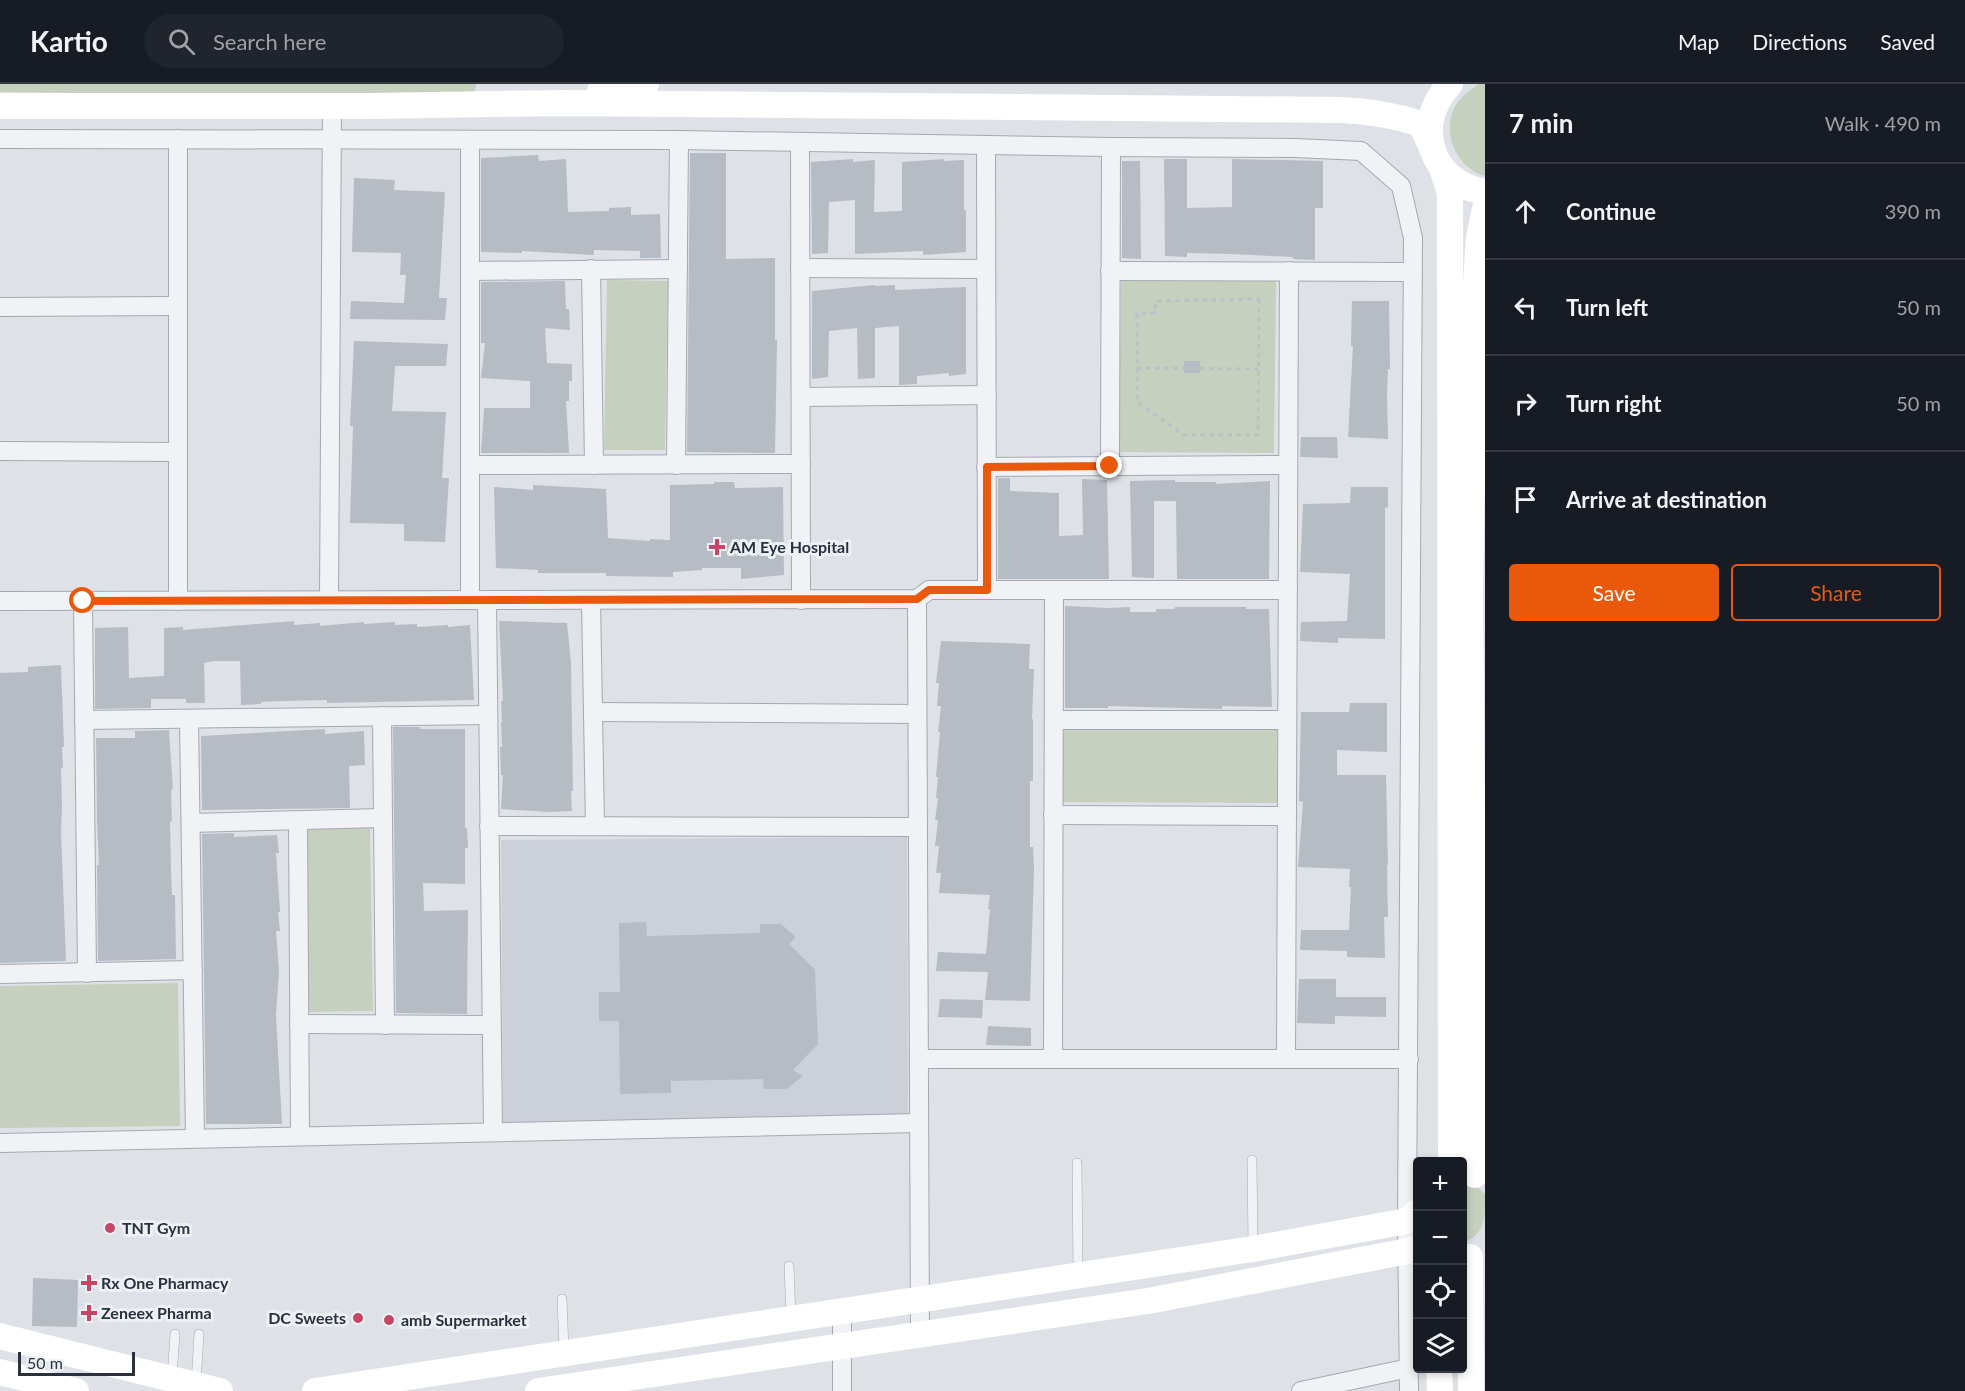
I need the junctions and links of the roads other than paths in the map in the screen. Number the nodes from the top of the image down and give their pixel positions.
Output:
1 (646, 84) edge
2 (1440, 85) edge
3 (563, 103) junction
4 (0, 106) edge
5 (332, 106) junction
6 (0, 139) edge
7 (178, 139) junction
8 (331, 139) junction
9 (470, 140) junction
10 (679, 140) junction
11 (800, 142) junction
12 (986, 145) junction
13 (1111, 147) junction
14 (1438, 160) junction
15 (1485, 192) edge
16 (1485, 209) edge
17 (678, 268) junction
18 (801, 268) junction
19 (591, 269) junction
20 (986, 269) junction
21 (470, 271) junction
22 (1110, 271) junction
23 (1289, 271) junction
24 (1413, 272) junction
25 (178, 306) junction
26 (0, 307) edge
27 (987, 395) junction
28 (801, 397) junction
29 (0, 451) edge
30 (178, 452) junction
31 (801, 464) junction
32 (470, 465) junction
33 (594, 465) junction
34 (676, 465) junction
35 (1288, 465) junction
36 (1110, 466) junction
37 (987, 467) junction
38 (987, 590) junction
39 (1054, 590) junction
40 (1288, 590) junction
41 (917, 599) junction
42 (329, 600) junction
43 (478, 600) junction
44 (591, 600) junction
45 (801, 600) junction
46 (0, 601) edge
47 (83, 601) junction
48 (178, 601) junction
49 (593, 712) junction
50 (917, 714) junction
51 (382, 716) junction
52 (488, 716) junction
53 (189, 719) junction
54 (84, 720) junction
55 (1054, 720) junction
56 (1287, 720) junction
57 (1053, 815) junction
58 (1287, 816) junction
59 (382, 818) junction
60 (298, 821) junction
61 (191, 823) junction
62 (489, 826) junction
63 (595, 826) junction
64 (918, 827) junction
65 (193, 970) junction
66 (87, 972) junction
67 (0, 974) edge
68 (299, 1024) junction
69 (385, 1025) junction
70 (491, 1025) junction
71 (919, 1059) junction
72 (1053, 1059) junction
73 (1286, 1059) junction
74 (1409, 1059) junction
75 (919, 1123) junction
76 (493, 1132) junction
77 (300, 1136) junction
78 (195, 1138) junction
79 (0, 1143) edge
80 (1451, 1157) edge
81 (1252, 1160) dead end
82 (1077, 1163) dead end
83 (1474, 1176) edge
84 (1414, 1211) edge
85 (1413, 1217) edge
86 (1253, 1249) junction
87 (1413, 1249) edge
88 (1473, 1255) edge
89 (789, 1266) dead end
90 (1078, 1275) junction
91 (562, 1299) dead end
92 (919, 1299) junction
93 (842, 1311) junction
94 (791, 1319) junction
95 (175, 1334) dead end
96 (199, 1334) dead end
97 (920, 1335) junction
98 (0, 1336) edge
99 (842, 1346) junction
100 (564, 1353) junction
101 (1409, 1368) junction
102 (0, 1372) edge
103 (1439, 1373) edge
104 (196, 1385) edge
105 (76, 1391) edge
106 (315, 1391) edge
107 (538, 1391) edge
108 (842, 1391) edge
109 (1301, 1391) edge
110 (1409, 1391) edge
111 (1440, 1391) edge
112 (1471, 1391) edge

1 - 3 street
2 - 14 street
3 - 5 street
3 - 14 street
4 - 5 street
5 - 8 street
6 - 7 street
7 - 8 street
7 - 25 street
8 - 9 street
8 - 42 street
9 - 10 street
9 - 21 street
10 - 11 street
10 - 17 street
11 - 12 street
11 - 18 street
12 - 13 street
12 - 20 street
13 - 22 street
13 - 24 street
14 - 15 street
14 - 80 street
16 - 83 street
17 - 19 street
17 - 34 street
18 - 20 street
18 - 28 street
19 - 21 street
19 - 33 street
20 - 27 street
21 - 32 street
22 - 23 street
22 - 36 street
23 - 24 street
23 - 35 street
24 - 74 street
25 - 26 street
25 - 30 street
27 - 28 street
27 - 37 street
28 - 31 street
29 - 30 street
30 - 48 street
31 - 34 street
31 - 45 street
32 - 33 street
32 - 43 street
33 - 34 street
35 - 36 street
35 - 40 street
36 - 37 street
37 - 38 street
38 - 39 street
38 - 41 street
39 - 40 street
39 - 55 street
40 - 56 street
41 - 45 street
41 - 50 street
42 - 43 street
42 - 48 street
43 - 44 street
43 - 52 street
44 - 45 street
44 - 49 street
46 - 47 street
47 - 48 street
47 - 54 street
49 - 50 street
49 - 63 street
50 - 64 street
51 - 52 street
51 - 53 street
51 - 59 street
52 - 62 street
53 - 54 street
53 - 61 street
54 - 66 street
55 - 56 street
55 - 57 street
56 - 58 street
57 - 58 street
57 - 72 street
58 - 73 street
59 - 60 street
59 - 69 street
60 - 61 street
60 - 68 street
61 - 65 street
62 - 63 street
62 - 70 street
63 - 64 street
64 - 71 street
65 - 66 street
65 - 78 street
66 - 67 street
68 - 69 street
68 - 77 street
69 - 70 street
70 - 76 street
71 - 72 street
71 - 75 street
72 - 73 street
73 - 74 street
74 - 84 street
75 - 76 street
75 - 92 street
76 - 77 street
77 - 78 street
78 - 79 street
81 - 86 lane
82 - 90 lane
85 - 86 street
86 - 90 street
87 - 97 street
87 - 101 street
88 - 112 street
89 - 94 lane
90 - 92 street
91 - 100 lane
92 - 93 street
92 - 97 street
93 - 94 street
93 - 99 street
94 - 100 street
95 - 104 lane
96 - 104 lane
97 - 99 street
98 - 104 street
99 - 107 street
99 - 108 street
100 - 106 street
101 - 109 street
101 - 110 street
102 - 105 street
103 - 111 street

